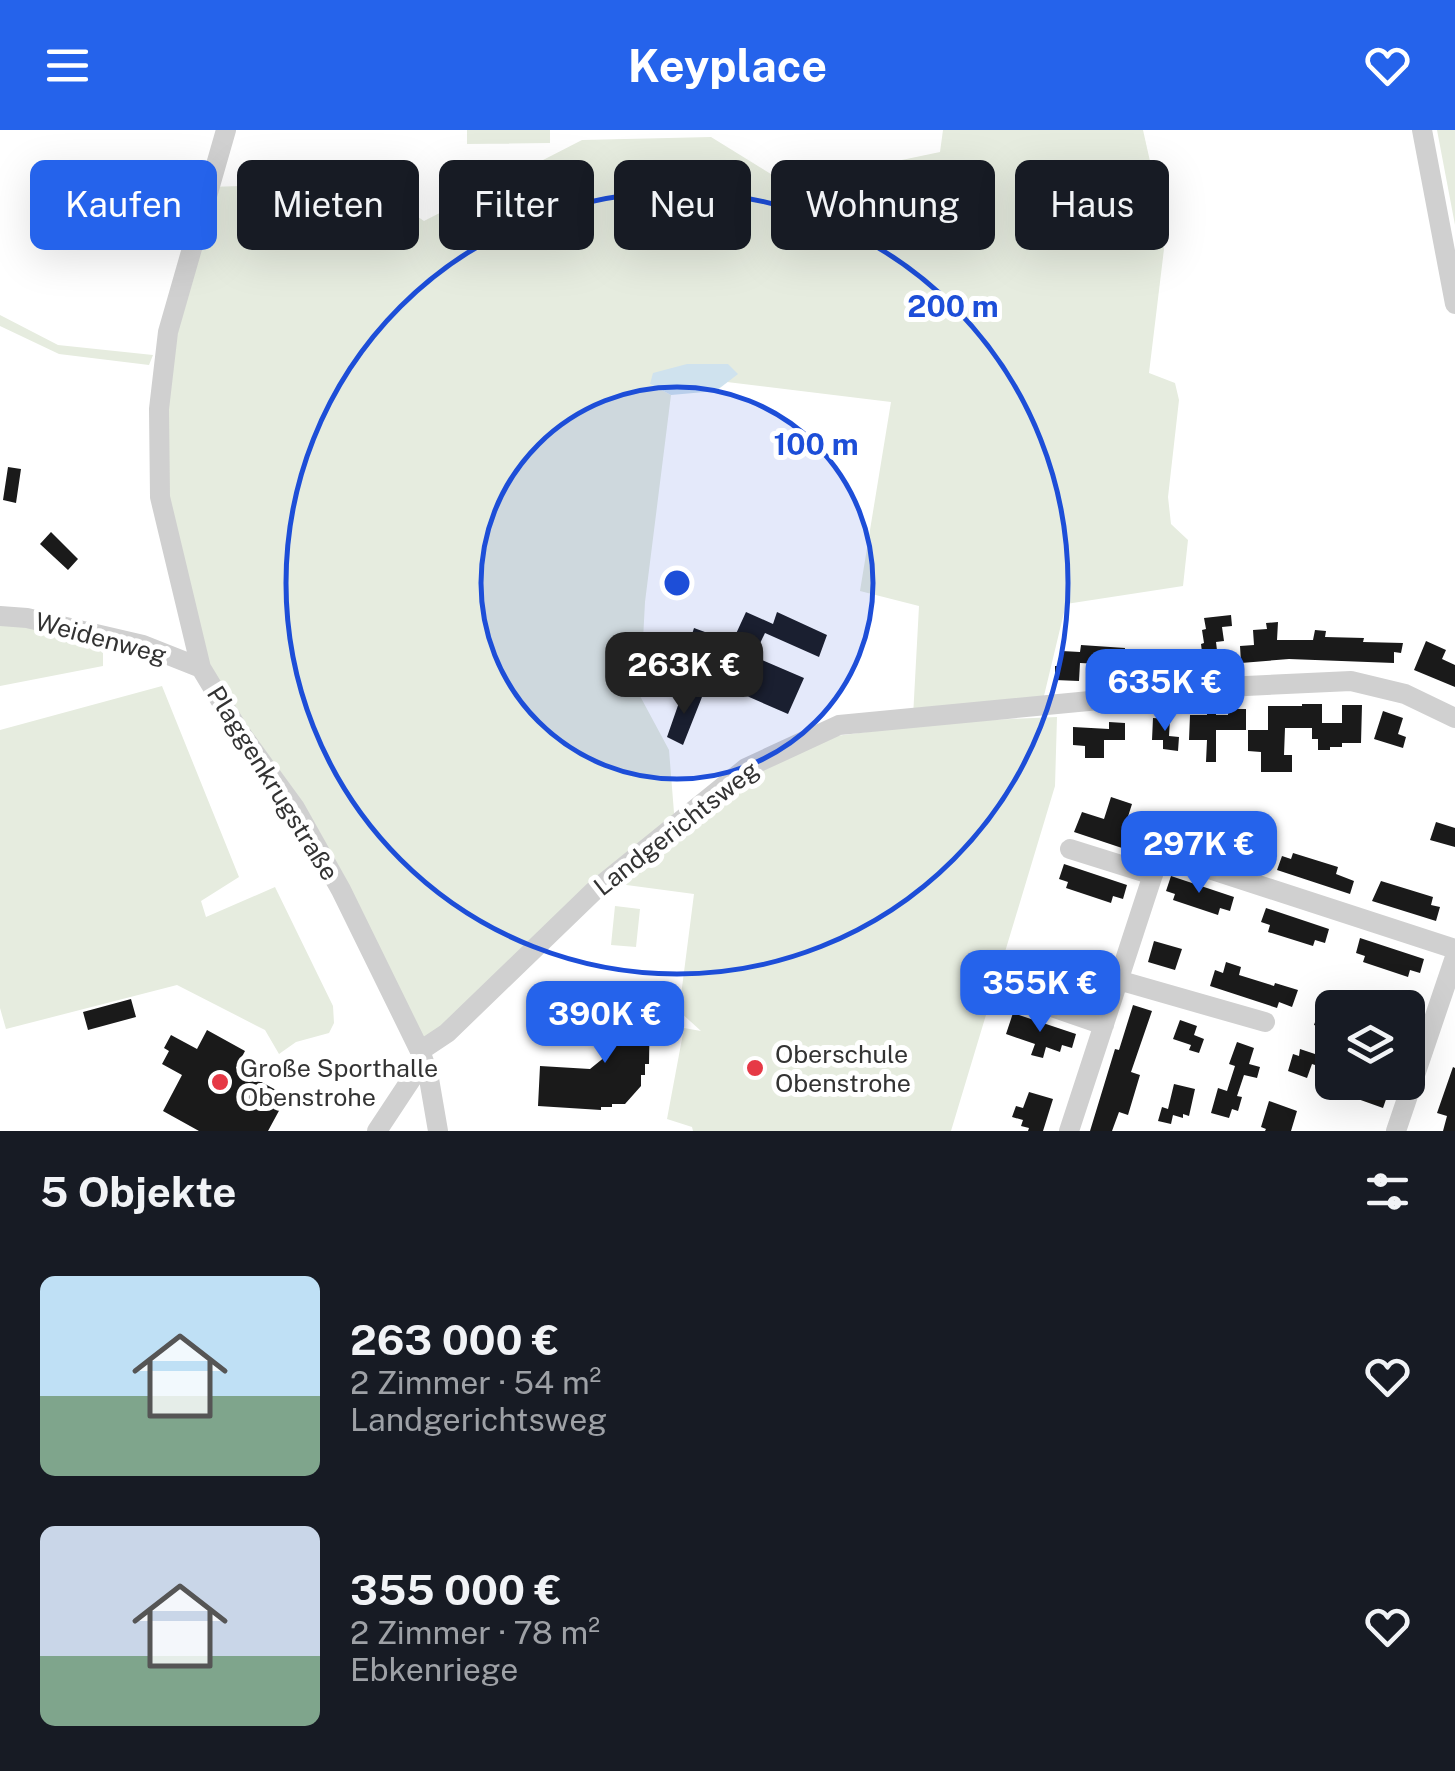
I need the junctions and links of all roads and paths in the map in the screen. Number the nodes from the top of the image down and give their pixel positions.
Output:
1 (226, 130) edge
2 (1422, 130) edge
3 (1455, 304) edge
4 (0, 616) edge
5 (200, 668) junction
6 (1455, 718) edge
7 (1070, 848) dead end
8 (1152, 875) junction
9 (1455, 949) edge
10 (1455, 957) edge
11 (1118, 980) junction
12 (1451, 984) edge
13 (1020, 996) dead end
14 (1265, 1022) dead end
15 (1104, 1025) junction
16 (420, 1051) junction
17 (428, 1073) junction
18 (377, 1131) edge
19 (438, 1131) edge
20 (1069, 1131) edge
21 (1396, 1131) edge

1 - 5 street, Plaggenkrugstraße
2 - 3 street
4 - 5 street, Weidenweg
5 - 16 street, Plaggenkrugstraße
6 - 16 street, Landgerichtsweg
7 - 8 street
8 - 9 street
8 - 11 street
10 - 12 street
11 - 14 street
11 - 15 street
12 - 21 street
13 - 15 street
15 - 20 street
16 - 17 street, Plaggenkrugstraße
17 - 18 street
17 - 19 street, Plaggenkrugstraße

